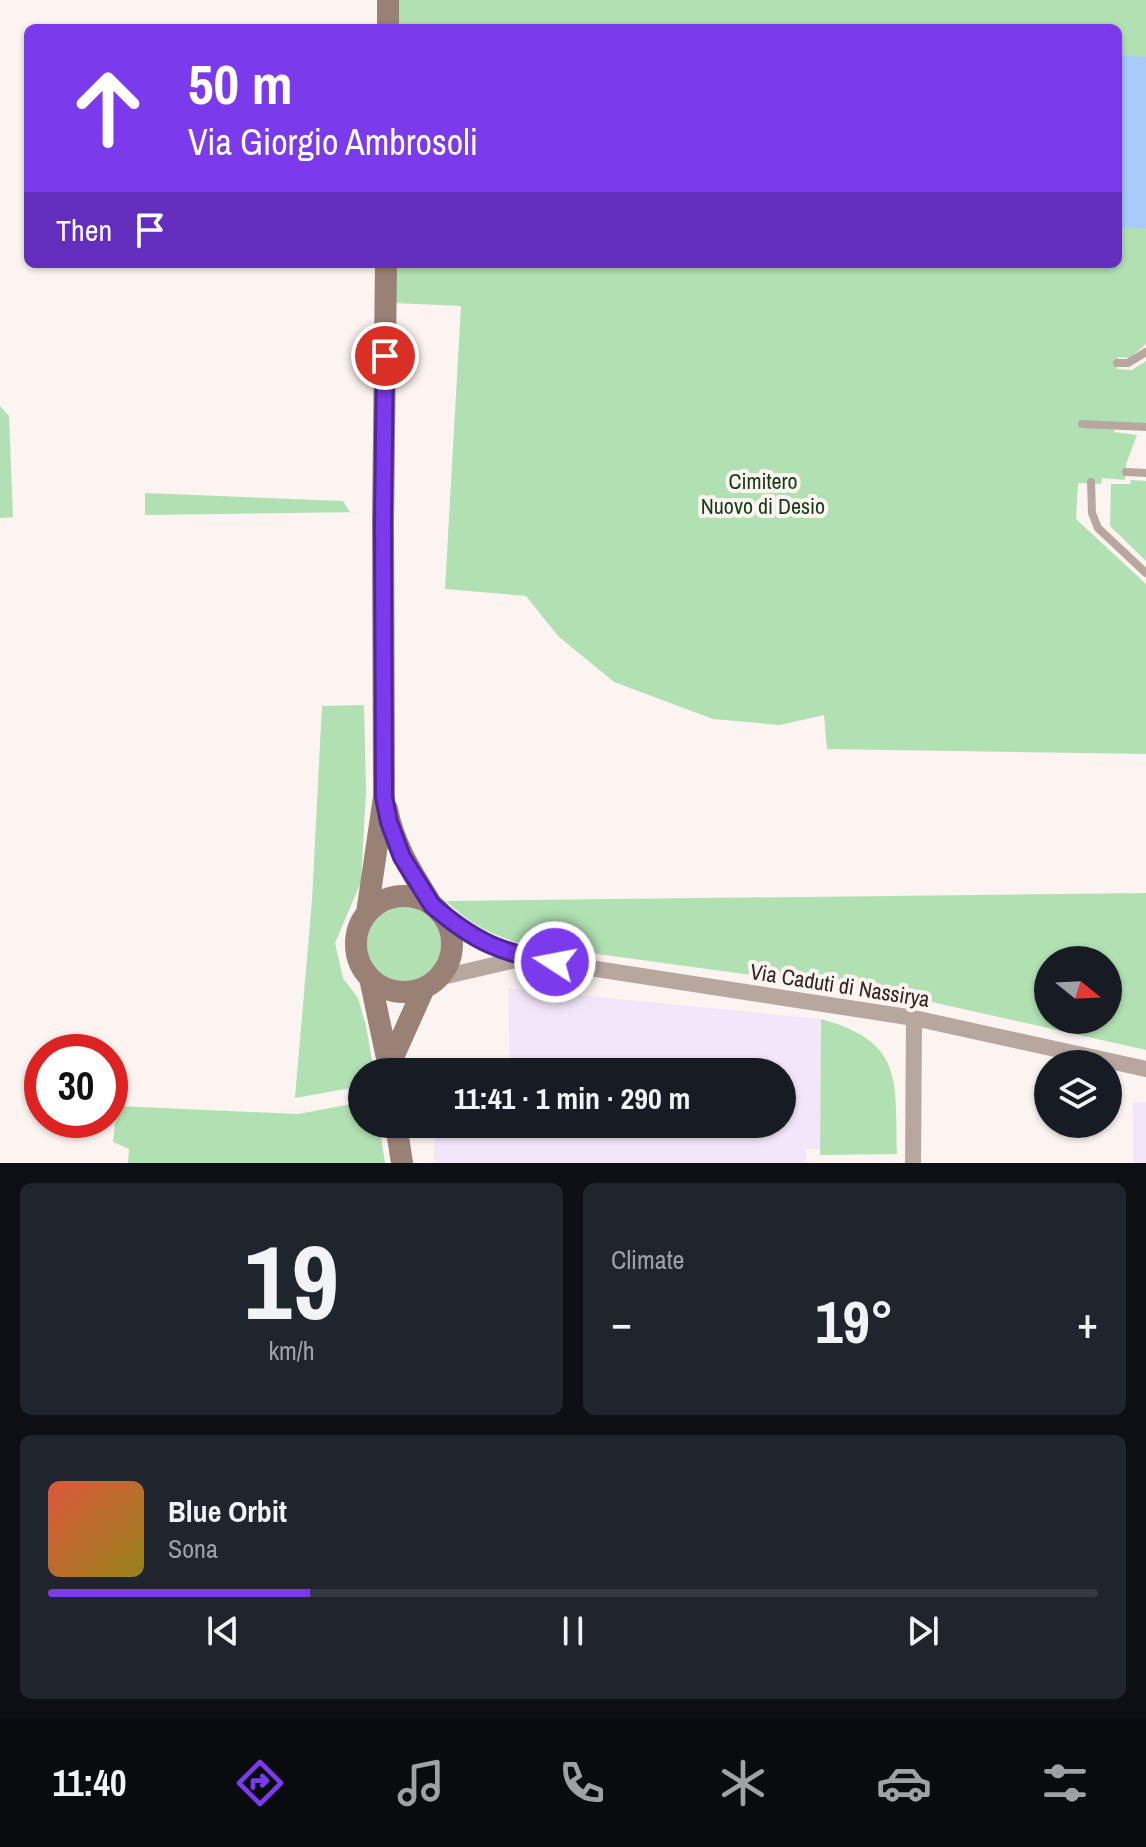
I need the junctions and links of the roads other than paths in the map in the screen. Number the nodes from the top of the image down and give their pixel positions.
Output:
1 (388, 0) edge
2 (388, 24) edge
3 (386, 268) edge
4 (1146, 352) edge
5 (1117, 363) dead end
6 (1082, 424) dead end
7 (1146, 427) edge
8 (1126, 472) dead end
9 (1146, 473) edge
10 (1091, 482) dead end
11 (1146, 573) edge
12 (384, 797) junction
13 (435, 908) junction
14 (367, 913) junction
15 (525, 958) junction
16 (370, 978) junction
17 (431, 983) junction
18 (914, 1018) junction
19 (388, 1058) edge
20 (395, 1058) edge
21 (1146, 1069) edge
22 (398, 1138) edge
23 (402, 1163) edge
24 (913, 1163) edge

1 - 2 main road
3 - 12 main road
4 - 5 lane
6 - 7 lane
8 - 9 lane
10 - 11 lane
12 - 13 main road
12 - 14 main road
13 - 14 main road
13 - 15 street, Via Caduti di Nassirya
13 - 17 main road
14 - 16 main road
15 - 17 street, Via Caduti di Nassirya
15 - 18 street, Via Caduti di Nassirya
16 - 17 main road
16 - 19 main road
17 - 20 main road
18 - 21 street, Via Caduti di Nassirya
18 - 24 street
22 - 23 main road

